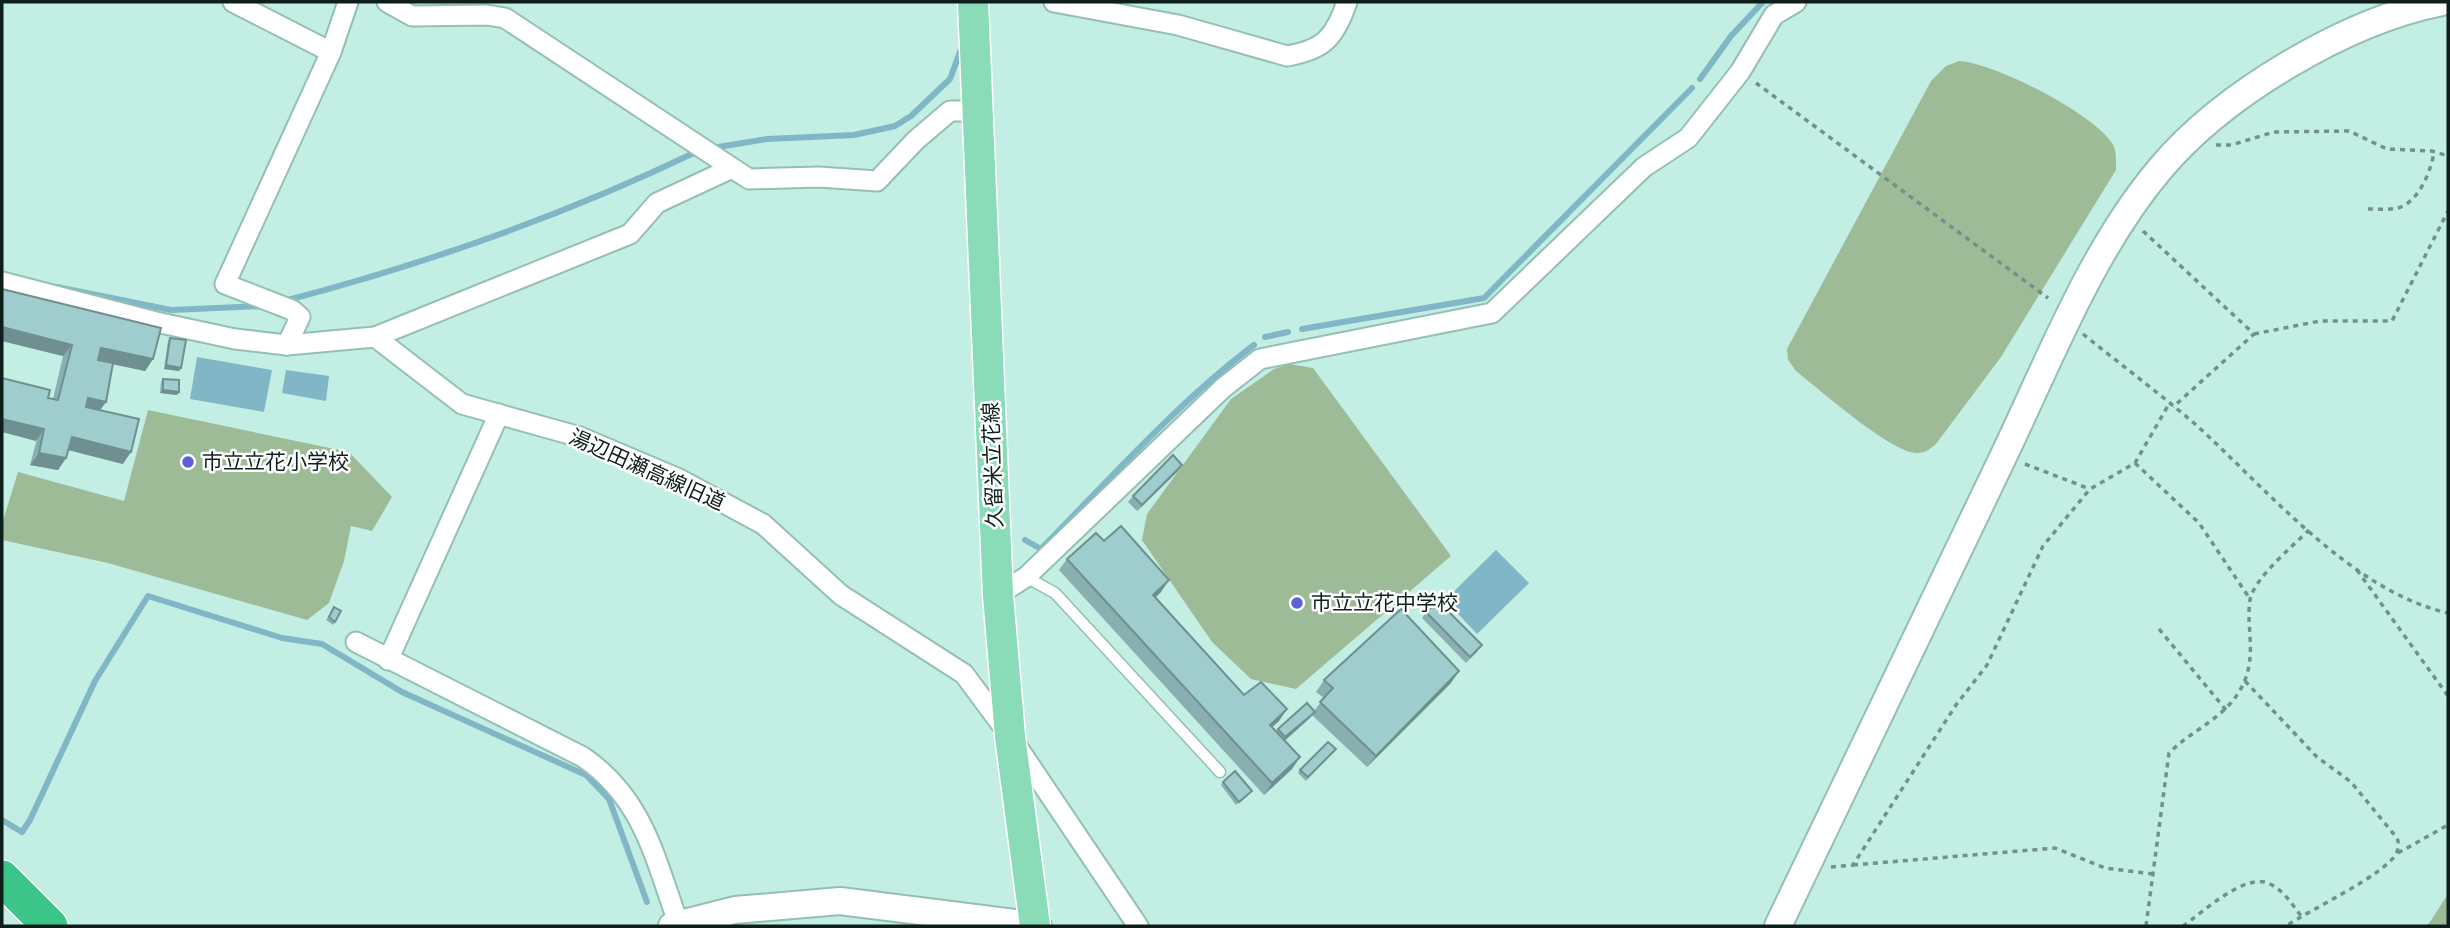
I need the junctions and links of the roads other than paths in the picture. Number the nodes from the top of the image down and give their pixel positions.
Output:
1 (233, 2) edge
2 (348, 2) edge
3 (387, 2) edge
4 (973, 2) edge
5 (1055, 2) edge
6 (1347, 2) edge
7 (1796, 2) edge
8 (2442, 2) edge
9 (331, 52) junction
10 (978, 111) junction
11 (730, 169) junction
12 (2, 282) edge
13 (375, 337) junction
14 (287, 345) junction
15 (499, 414) junction
16 (1026, 577) junction
17 (998, 595) junction
18 (356, 642) dead end
19 (388, 660) junction
20 (1010, 736) junction
21 (1220, 772) dead end
22 (2, 878) edge
23 (675, 925) edge
24 (50, 926) edge
25 (1036, 926) edge
26 (1138, 926) edge
27 (1778, 926) edge

1 - 9 street
2 - 9 street
3 - 11 street
4 - 10 main road, 久留米立花線
5 - 6 street
7 - 16 street
8 - 27 street
9 - 14 street
10 - 11 street
10 - 17 main road, 久留米立花線
11 - 13 street
12 - 14 street
13 - 14 street
13 - 15 street, 湯辺田瀬高線旧道
15 - 19 street
15 - 20 street, 湯辺田瀬高線旧道
16 - 17 street
16 - 21 lane
17 - 20 main road, 久留米立花線
18 - 19 street
19 - 23 street
20 - 25 main road, 久留米立花線
20 - 26 street, 湯辺田瀬高線旧道
22 - 24 highway
23 - 25 street

